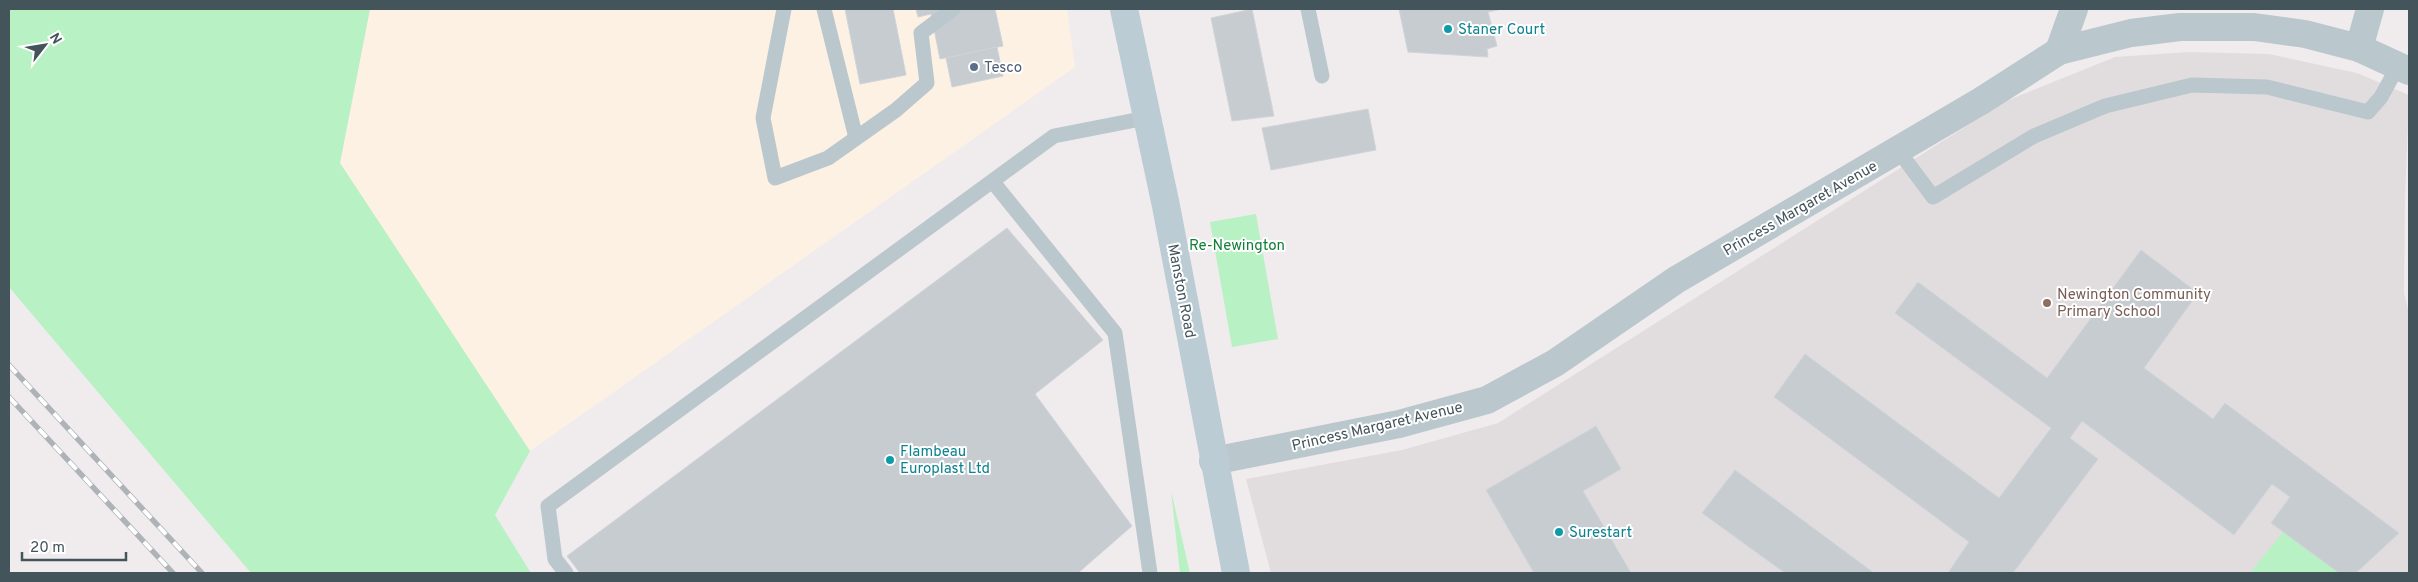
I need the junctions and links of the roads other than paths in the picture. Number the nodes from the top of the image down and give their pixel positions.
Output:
1 (784, 9) edge
2 (824, 9) edge
3 (953, 9) edge
4 (1124, 9) edge
5 (1308, 9) edge
6 (2074, 9) edge
7 (2370, 9) edge
8 (2359, 48) junction
9 (2059, 52) junction
10 (2404, 69) edge
11 (1322, 76) dead end
12 (1146, 118) junction
13 (856, 138) junction
14 (1898, 150) junction
15 (993, 182) junction
16 (1213, 461) junction
17 (566, 573) edge
18 (1150, 573) edge
19 (1236, 573) edge

1 - 13 lane
2 - 13 lane
3 - 13 lane
4 - 12 main road, Manston Road
5 - 11 lane
6 - 9 street
7 - 8 street
8 - 9 street, Princess Margaret Avenue
8 - 10 street, Princess Margaret Avenue
9 - 14 street, Princess Margaret Avenue
10 - 14 lane
12 - 15 lane
12 - 16 main road, Manston Road
14 - 16 street, Princess Margaret Avenue
15 - 17 lane
15 - 18 lane
16 - 19 main road, Manston Road

